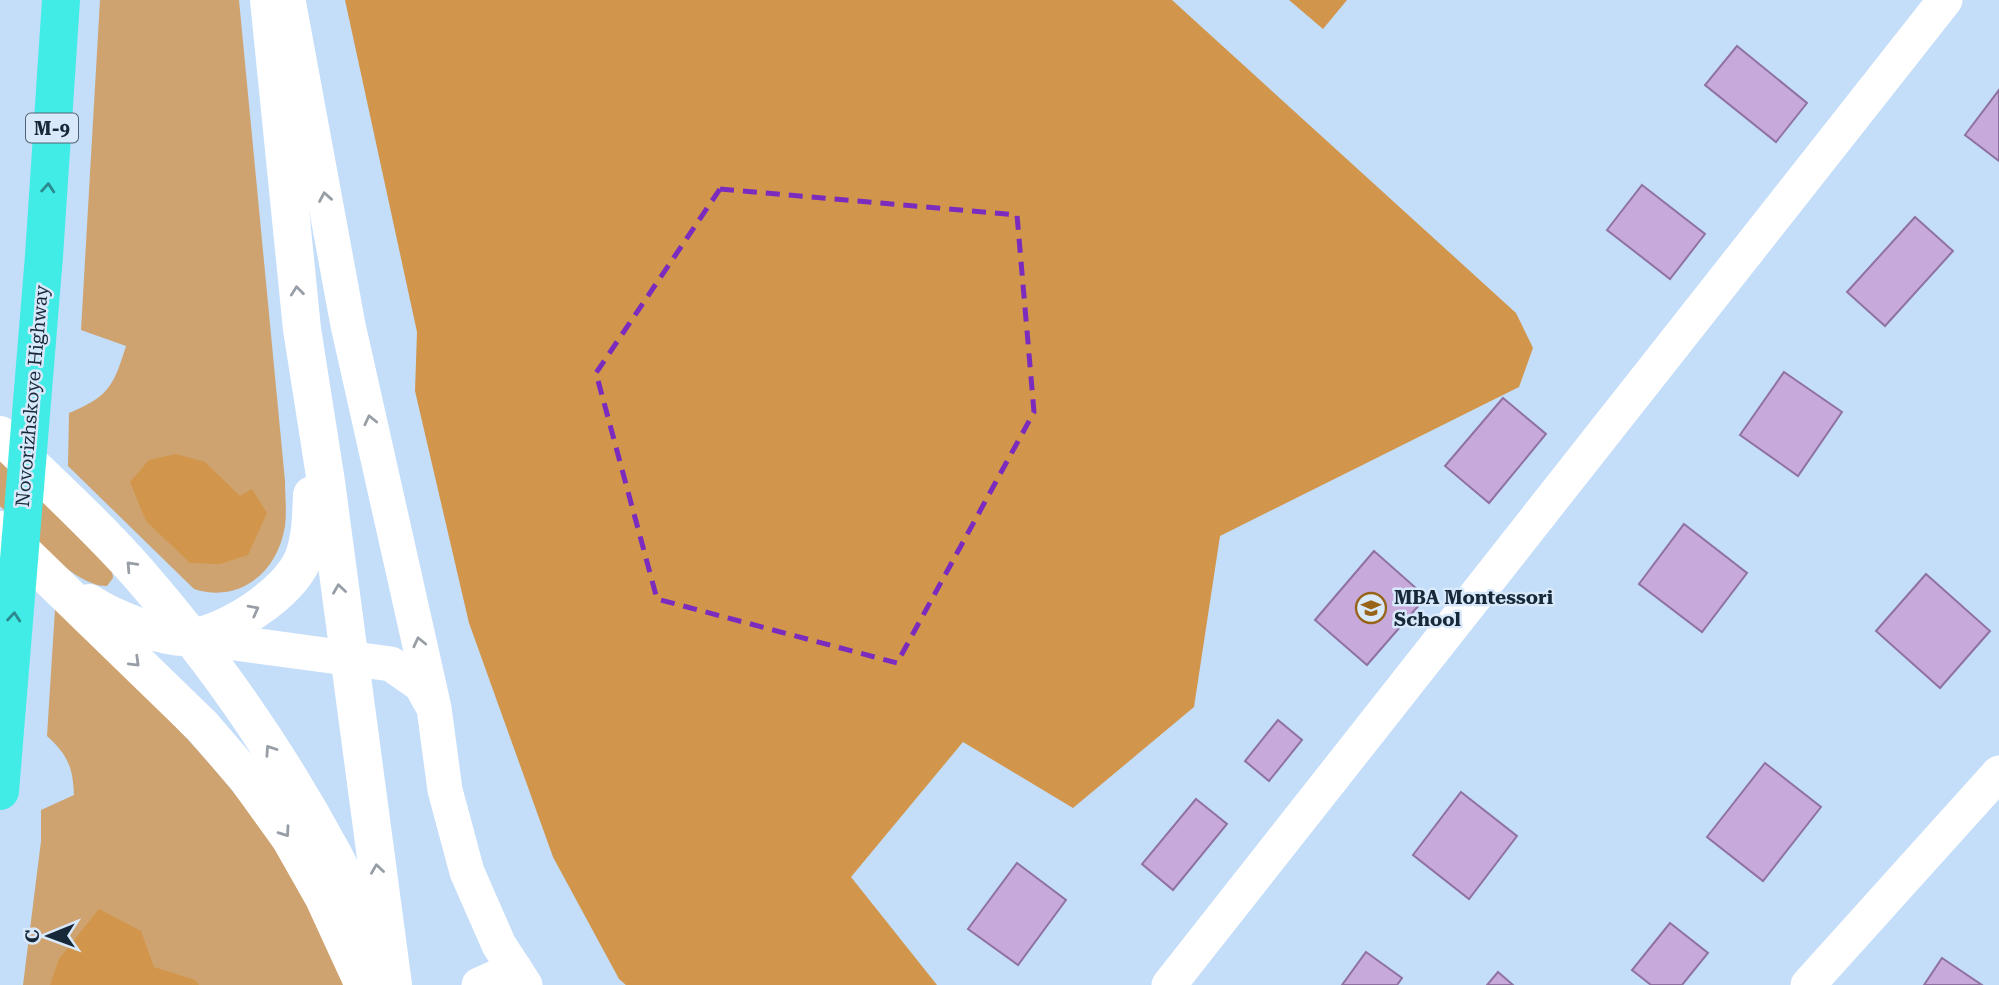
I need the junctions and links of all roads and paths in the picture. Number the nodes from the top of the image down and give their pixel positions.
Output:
1 (61, 0) edge
2 (269, 0) edge
3 (288, 0) edge
4 (1945, 0) edge
5 (302, 330) junction
6 (0, 435) edge
7 (0, 530) edge
8 (53, 579) junction
9 (191, 637) junction
10 (348, 657) junction
11 (434, 708) junction
12 (1999, 773) edge
13 (0, 791) edge
14 (520, 977) edge
15 (383, 984) edge
16 (479, 985) edge
17 (1169, 985) edge
18 (1808, 985) edge

13 -> 1 highway, Novorizhskoye Highway / М-9
5 -> 2 street
11 -> 3 street
4 - 17 street
9 -> 5 street
10 -> 5 street
9 -> 6 street
7 - 8 street
8 - 9 street
8 -> 15 street
9 - 10 street
15 -> 9 street
10 - 11 street
15 -> 10 street
11 - 14 street
12 - 18 street
14 - 16 street

